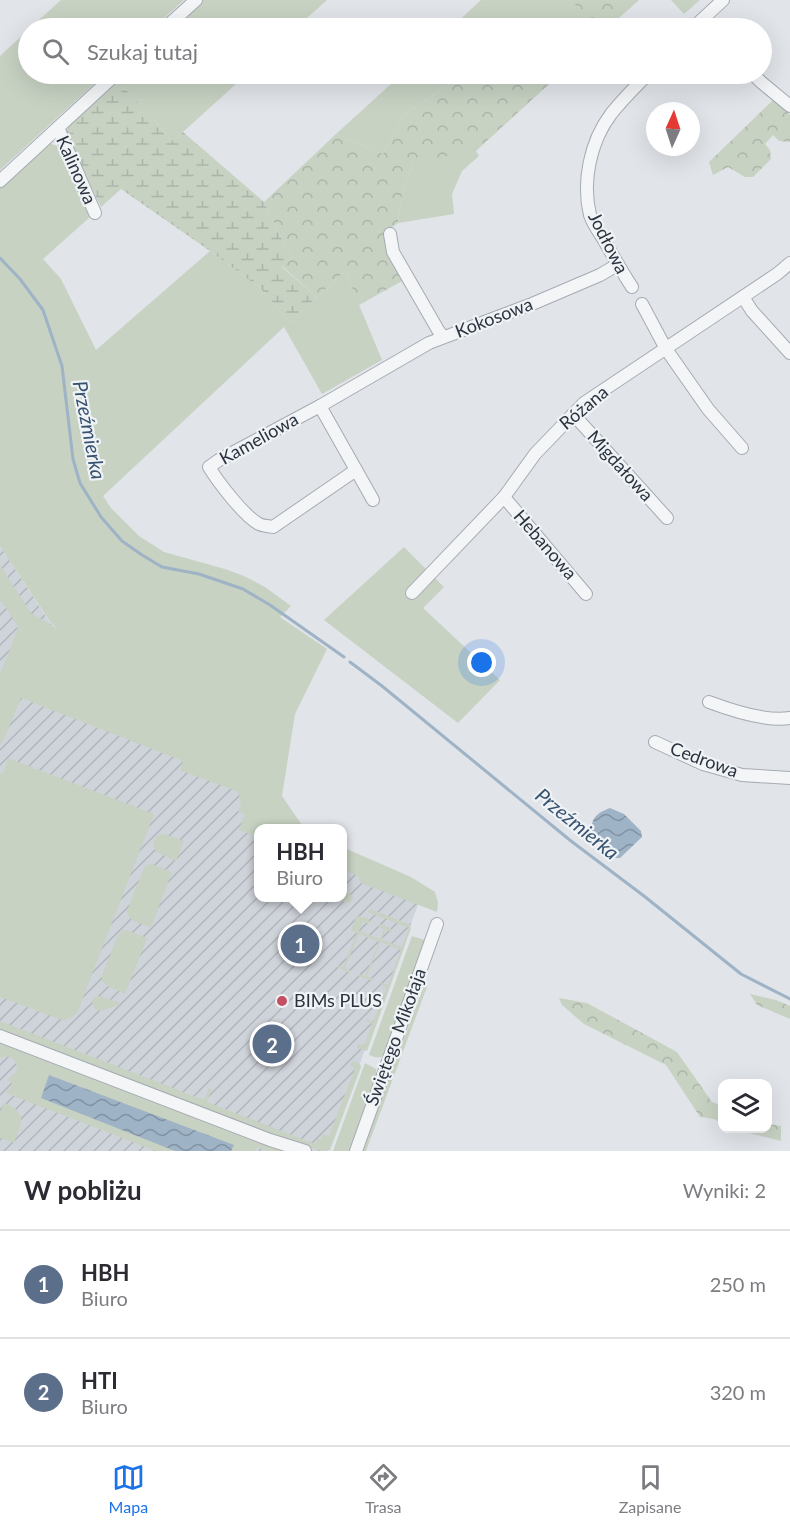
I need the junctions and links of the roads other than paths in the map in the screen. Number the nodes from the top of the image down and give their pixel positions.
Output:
1 (196, 0) edge
2 (723, 0) edge
3 (176, 18) edge
4 (704, 18) edge
5 (105, 84) edge
6 (639, 84) edge
7 (763, 84) edge
8 (790, 106) edge
9 (58, 128) junction
10 (0, 181) edge
11 (95, 213) dead end
12 (390, 234) dead end
13 (790, 263) edge
14 (617, 266) junction
15 (632, 287) dead end
16 (743, 297) junction
17 (642, 304) dead end
18 (443, 337) junction
19 (666, 349) junction
20 (790, 353) edge
21 (320, 405) junction
22 (573, 414) junction
23 (742, 448) dead end
24 (356, 470) junction
25 (504, 497) junction
26 (373, 500) dead end
27 (667, 518) dead end
28 (412, 592) dead end
29 (586, 594) dead end
30 (709, 702) dead end
31 (790, 718) edge
32 (655, 742) dead end
33 (790, 778) edge
34 (437, 924) dead end
35 (0, 1036) edge
36 (305, 1151) edge
37 (356, 1151) edge

1 - 3 street
2 - 4 street
5 - 9 street, Kalinowa
6 - 14 street, Jodłowa
7 - 8 street
9 - 10 street, Kalinowa
9 - 11 street, Kalinowa
12 - 18 street, Kokosowa
13 - 16 street, Różana
14 - 15 street, Jodłowa
14 - 18 street, Kokosowa
16 - 19 street, Różana
16 - 20 street
17 - 19 street
18 - 21 street, Kameliowa
19 - 22 street, Różana
19 - 23 street
21 - 24 street, Kameliowa
21 - 24 street, Kameliowa
22 - 25 street, Różana
22 - 27 street, Migdałowa
24 - 26 street, Kameliowa
25 - 28 street, Różana
25 - 29 street, Hebanowa
30 - 31 street
32 - 33 street, Cedrowa
34 - 37 street, Świętego Mikołaja
35 - 36 street

